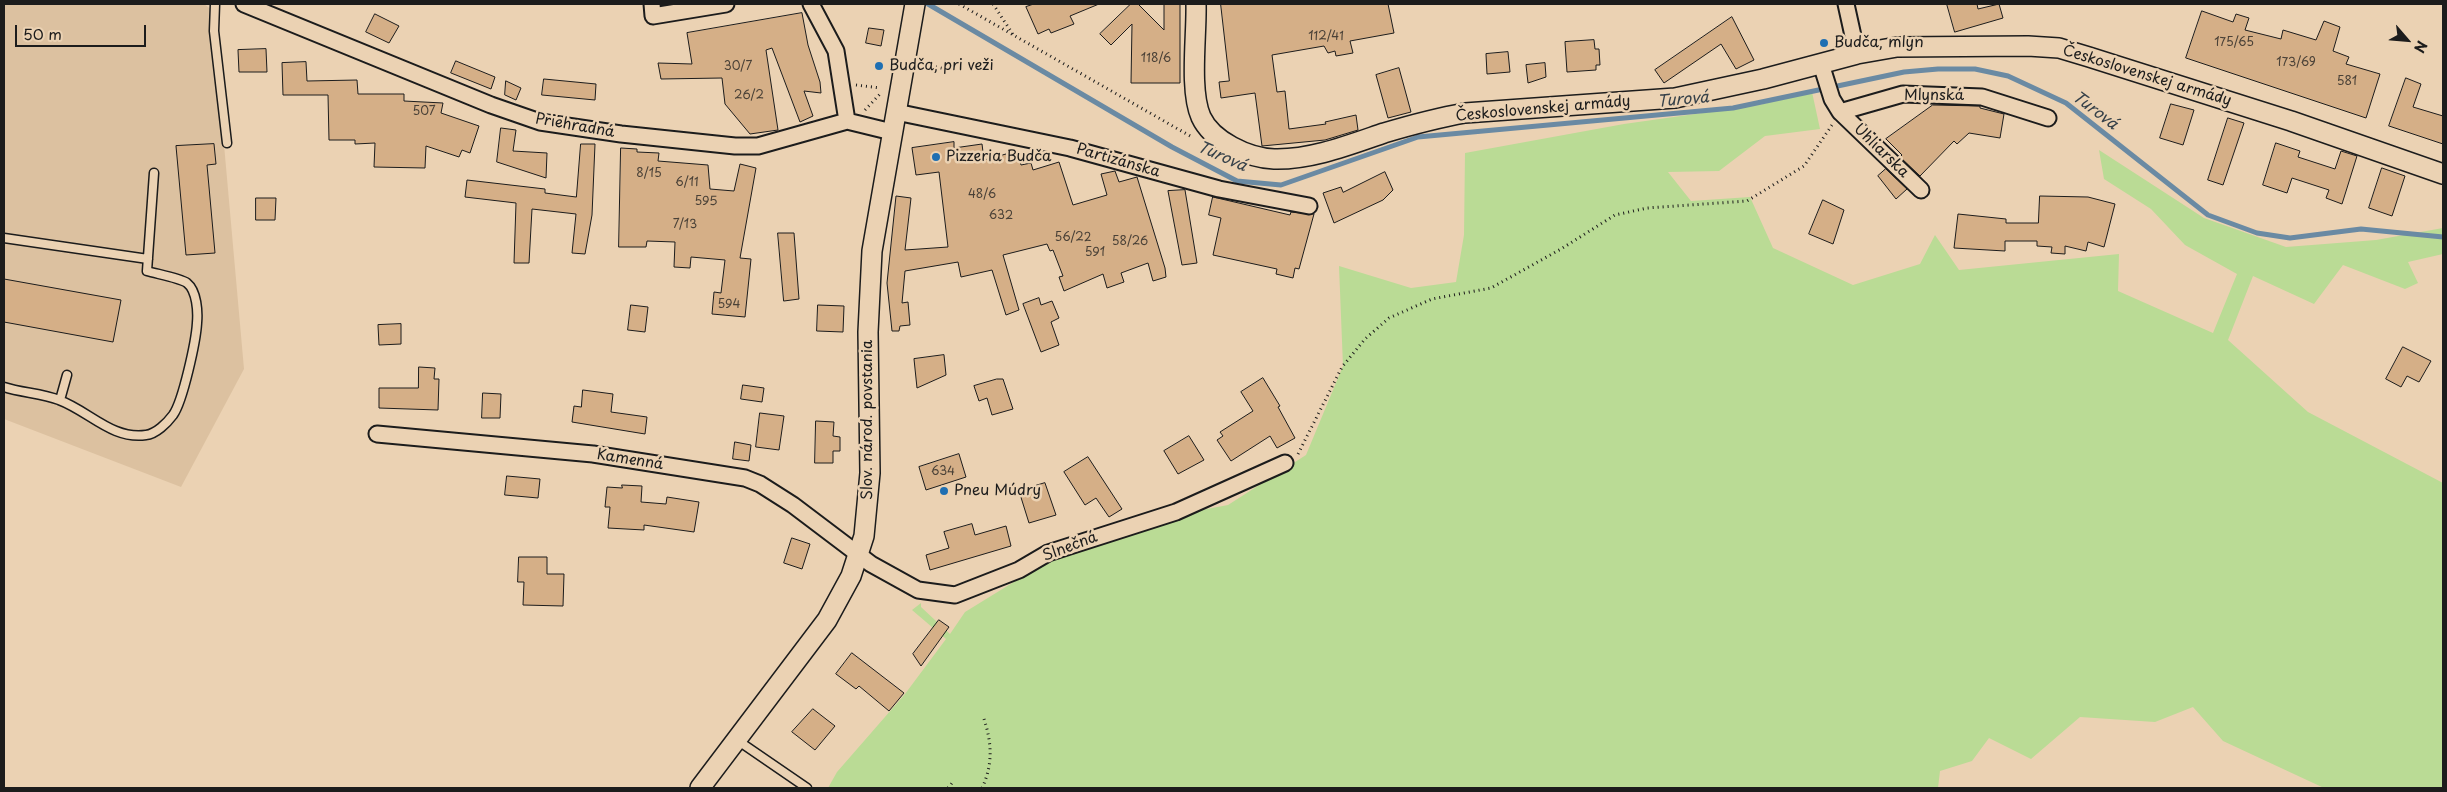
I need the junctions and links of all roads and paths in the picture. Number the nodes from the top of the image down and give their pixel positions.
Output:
1 (215, 4) edge
2 (244, 4) edge
3 (652, 4) edge
4 (726, 4) edge
5 (811, 4) edge
6 (959, 4) edge
7 (993, 4) edge
8 (1196, 4) edge
9 (1846, 4) edge
10 (915, 7) edge
11 (1014, 37) junction
12 (1857, 54) junction
13 (926, 65) dead end
14 (946, 69) dead end
15 (1823, 71) junction
16 (841, 82) junction
17 (880, 88) dead end
18 (1836, 105) junction
19 (896, 112) junction
20 (2048, 118) dead end
21 (847, 122) junction
22 (892, 132) junction
23 (1199, 142) dead end
24 (227, 143) dead end
25 (154, 174) dead end
26 (2443, 174) edge
27 (1921, 190) dead end
28 (1309, 206) dead end
29 (4, 238) edge
30 (148, 259) junction
31 (67, 375) dead end
32 (4, 387) edge
33 (60, 400) junction
34 (377, 434) dead end
35 (1285, 463) joint
36 (859, 555) junction
37 (984, 718) dead end
38 (737, 740) junction
39 (952, 783) dead end
40 (700, 788) edge
41 (807, 788) edge
42 (948, 788) edge
43 (982, 788) edge

1 - 24 lane
2 - 21 street, Priehradná
3 - 4 street
5 - 16 street
6 - 11 path
7 - 11 path
8 - 15 street, Československej armády
9 - 12 street
10 - 19 street, Slov. národ. povstania
11 - 23 path
12 - 15 street, Československej armády
12 - 26 street, Československej armády
13 - 14 path
15 - 18 street
16 - 17 path
16 - 21 street
18 - 20 street, Mlynská
18 - 27 street, Uhliarska
18 - 35 path
19 - 22 street, Slov. národ. povstania
19 - 28 street, Partizánska
21 - 22 street, Priehradná
22 - 36 street, Slov. národ. povstania
25 - 30 lane
29 - 30 lane
30 - 33 lane
31 - 33 lane
32 - 33 lane
34 - 36 street, Kamenná
35 - 36 street, Slnečná
36 - 38 street, Slov. národ. povstania
37 - 43 path
38 - 40 street, Slov. národ. povstania
38 - 41 lane
39 - 42 path

